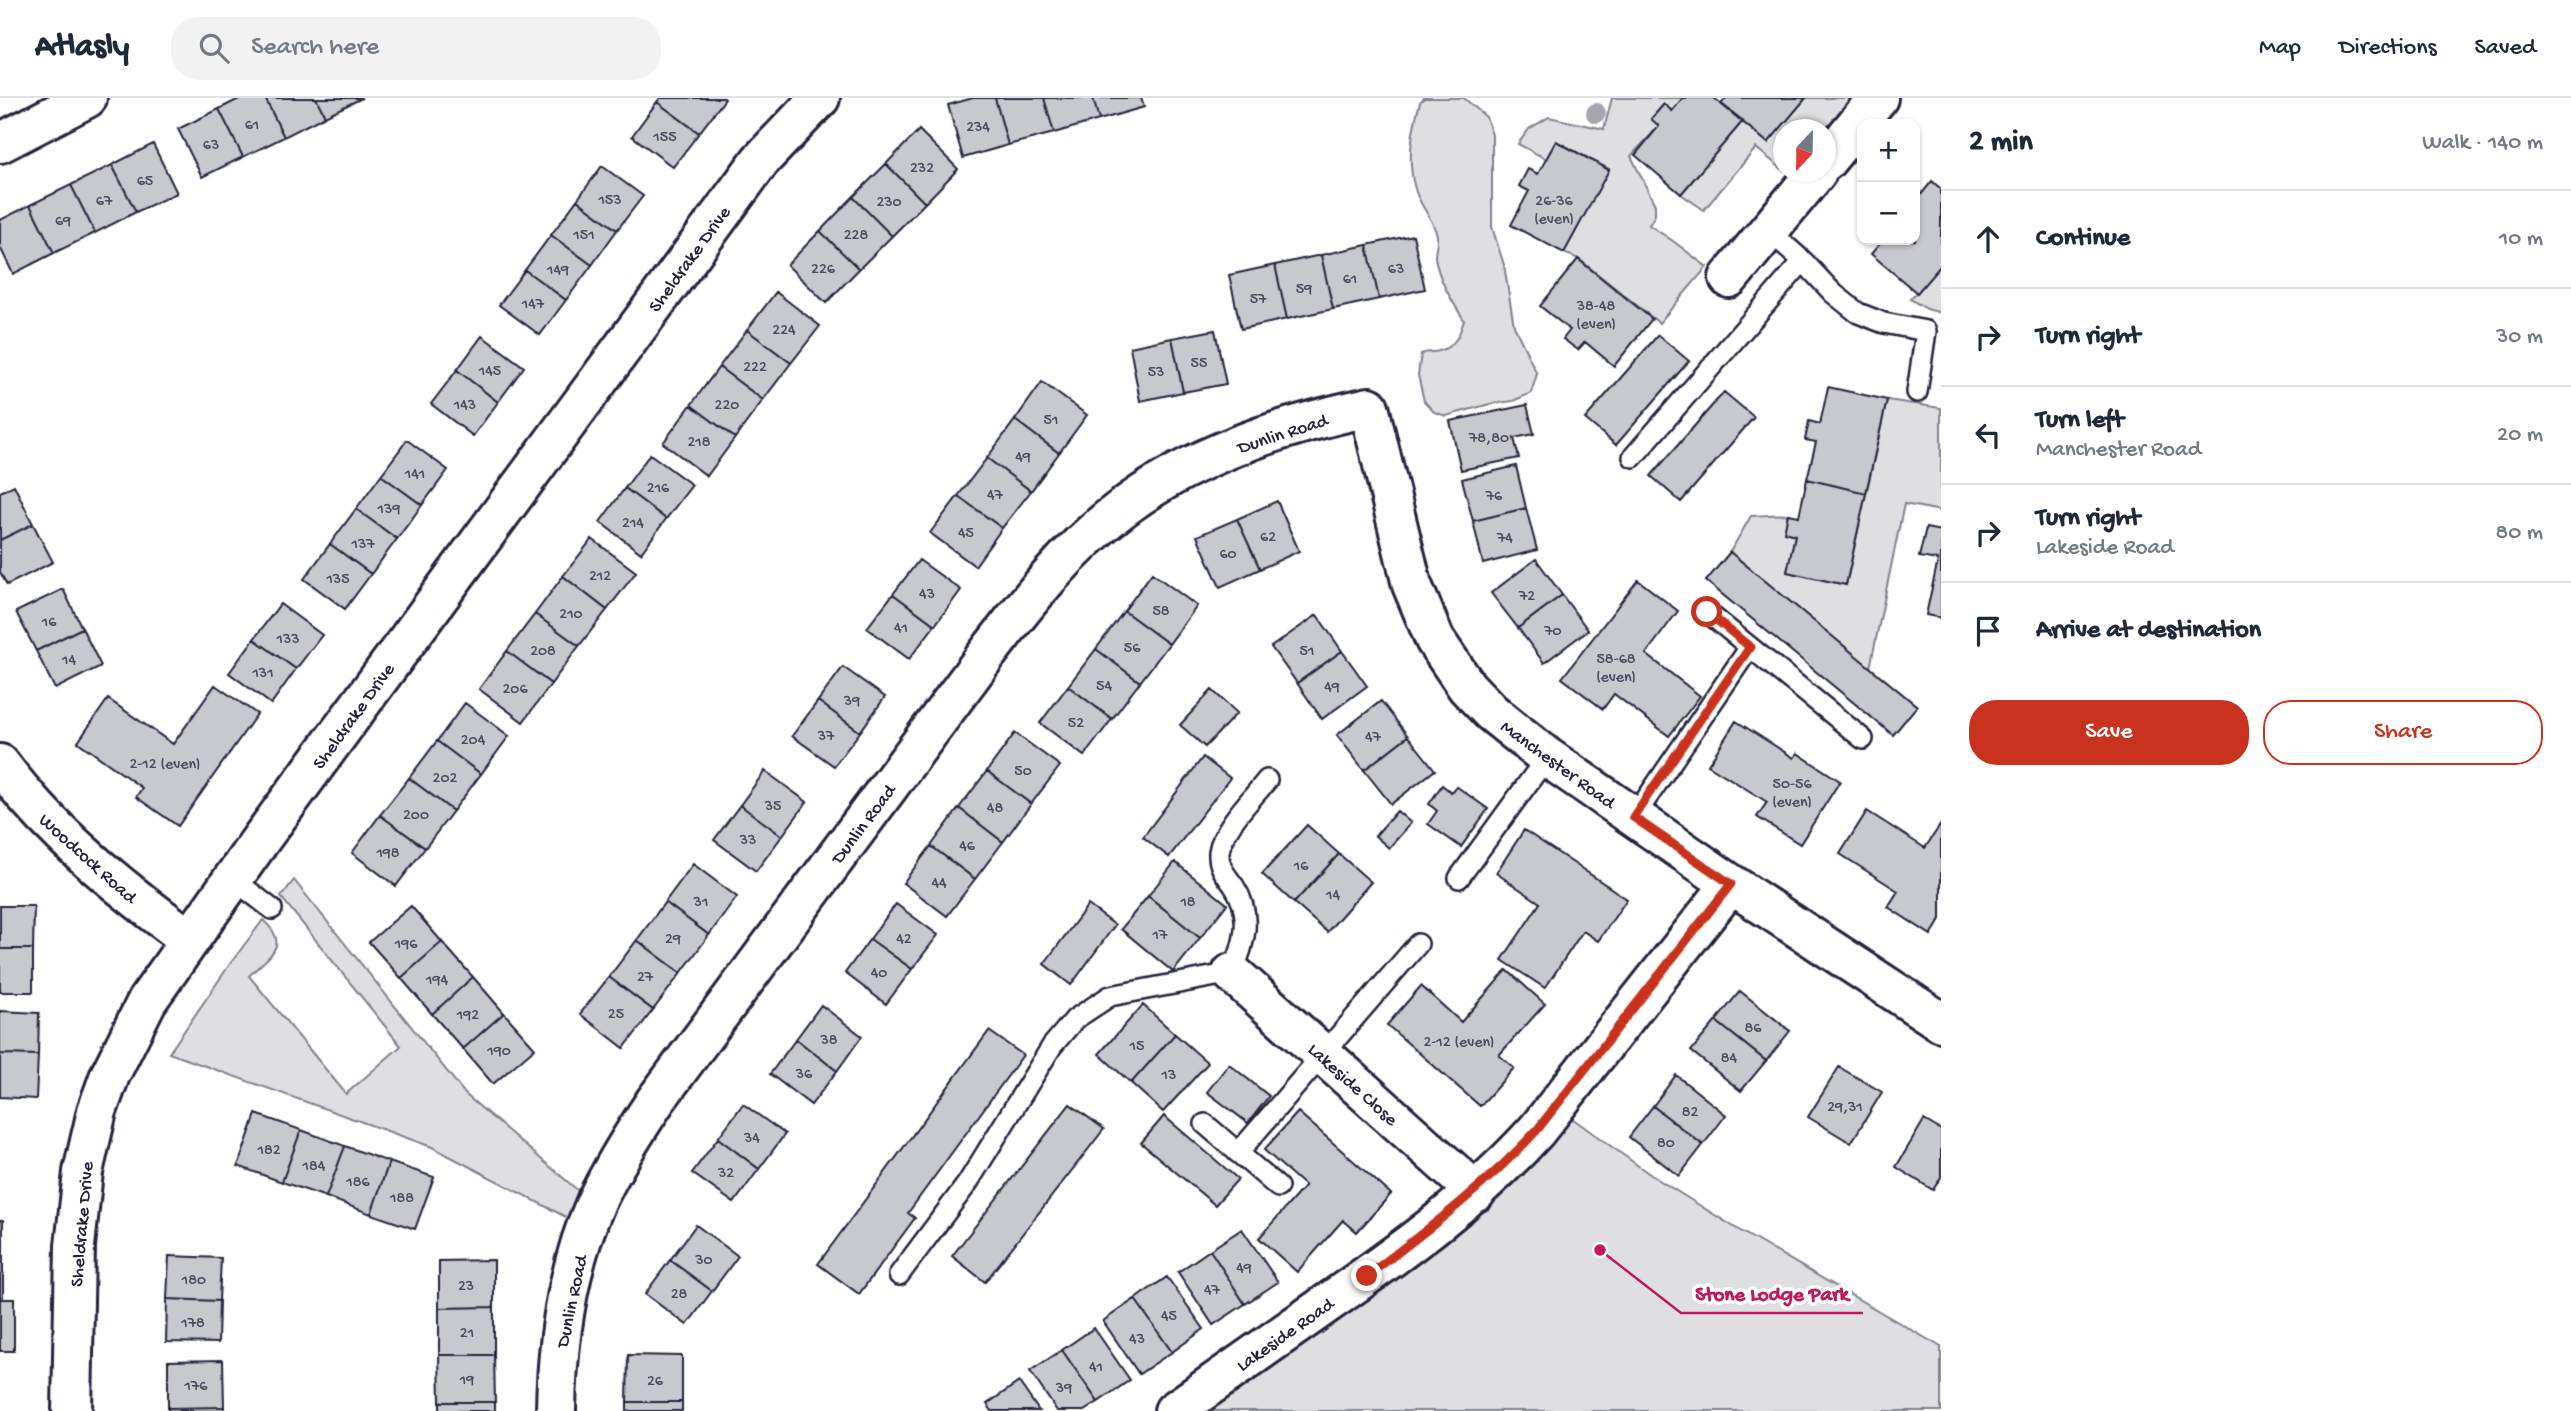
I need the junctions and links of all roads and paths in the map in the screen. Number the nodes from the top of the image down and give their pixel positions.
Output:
1 (87, 98) edge
2 (820, 98) edge
3 (1878, 98) edge
4 (0, 143) edge
5 (1836, 148) edge
6 (1808, 182) edge
7 (1768, 230) junction
8 (1804, 261) junction
9 (1729, 278) dead end
10 (1917, 392) dead end
11 (1369, 407) joint
12 (1633, 457) dead end
13 (1707, 612) dead end
14 (1750, 647) junction
15 (1863, 739) dead end
16 (1547, 757) junction
17 (0, 764) edge
18 (1267, 780) dead end
19 (1633, 817) junction
20 (233, 878) junction
21 (1459, 878) dead end
22 (1731, 884) junction
23 (272, 909) dead end
24 (189, 939) junction
25 (1418, 944) dead end
26 (1232, 974) junction
27 (1941, 1022) edge
28 (1322, 1054) junction
29 (1205, 1124) dead end
30 (1238, 1153) junction
31 (1278, 1187) dead end
32 (1476, 1192) junction
33 (900, 1275) dead end
34 (72, 1411) edge
35 (556, 1411) edge
36 (1174, 1411) edge

1 - 4 street
2 - 20 street, Sheldrake Drive
3 - 5 street
6 - 7 street
7 - 8 lane
7 - 9 street
8 - 10 lane
8 - 12 lane
11 - 16 street, Manchester Road
11 - 35 street, Dunlin Road
13 - 14 lane
14 - 15 lane
14 - 19 lane
16 - 19 street, Manchester Road
16 - 21 lane
17 - 24 street, Woodcock Road
18 - 26 lane
19 - 22 street, Manchester Road
20 - 23 lane
20 - 24 street, Sheldrake Drive
22 - 27 street, Manchester Road
22 - 32 street, Lakeside Road
24 - 34 street, Sheldrake Drive
25 - 28 lane
26 - 28 street, Lakeside Close
26 - 33 lane
28 - 30 lane
28 - 32 street, Lakeside Close
29 - 30 lane
30 - 31 lane
32 - 36 street, Lakeside Road

